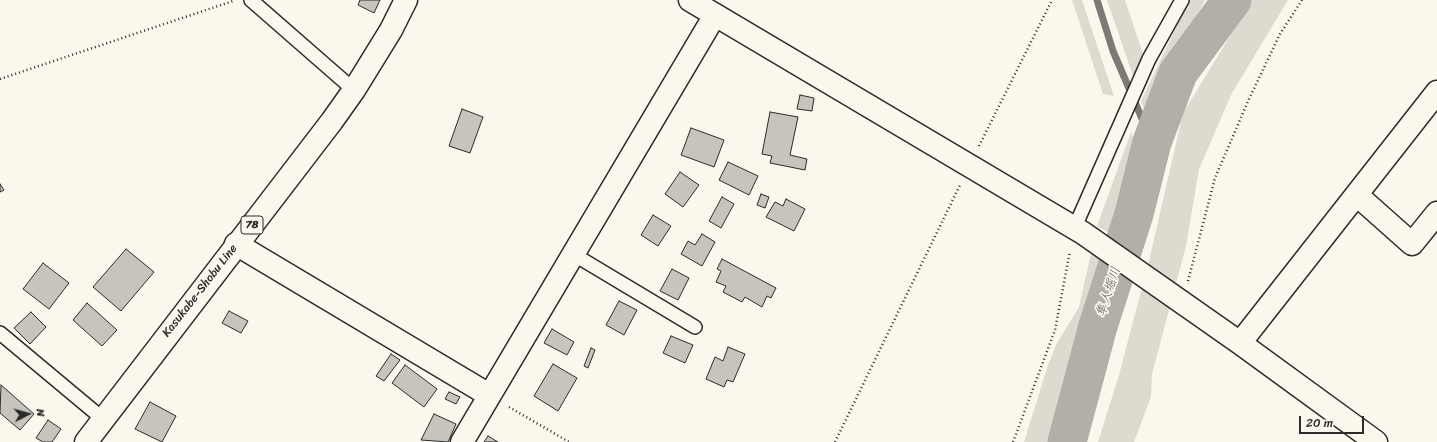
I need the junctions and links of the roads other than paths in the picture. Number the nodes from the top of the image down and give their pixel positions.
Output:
1 (250, 0) edge
2 (406, 0) edge
3 (690, 0) edge
4 (1182, 0) edge
5 (715, 15) junction
6 (354, 90) junction
7 (1437, 92) edge
8 (1358, 196) junction
9 (1437, 213) edge
10 (1078, 231) junction
11 (236, 244) junction
12 (573, 254) junction
13 (695, 327) dead end
14 (0, 333) edge
15 (1240, 344) junction
16 (489, 395) junction
17 (103, 419) junction
18 (86, 442) edge
19 (462, 442) edge
20 (1376, 442) edge

1 - 6 lane
2 - 6 street, Kasukabe-Shobu Line / 78
3 - 5 street
4 - 10 lane
5 - 10 street
5 - 12 street
6 - 11 street, Kasukabe-Shobu Line / 78
7 - 8 street
8 - 9 street
8 - 15 street
10 - 15 street
11 - 16 street
11 - 17 street, Kasukabe-Shobu Line / 78
12 - 13 lane
12 - 16 street
14 - 17 lane
15 - 20 street
16 - 19 street
17 - 18 street, Kasukabe-Shobu Line / 78

